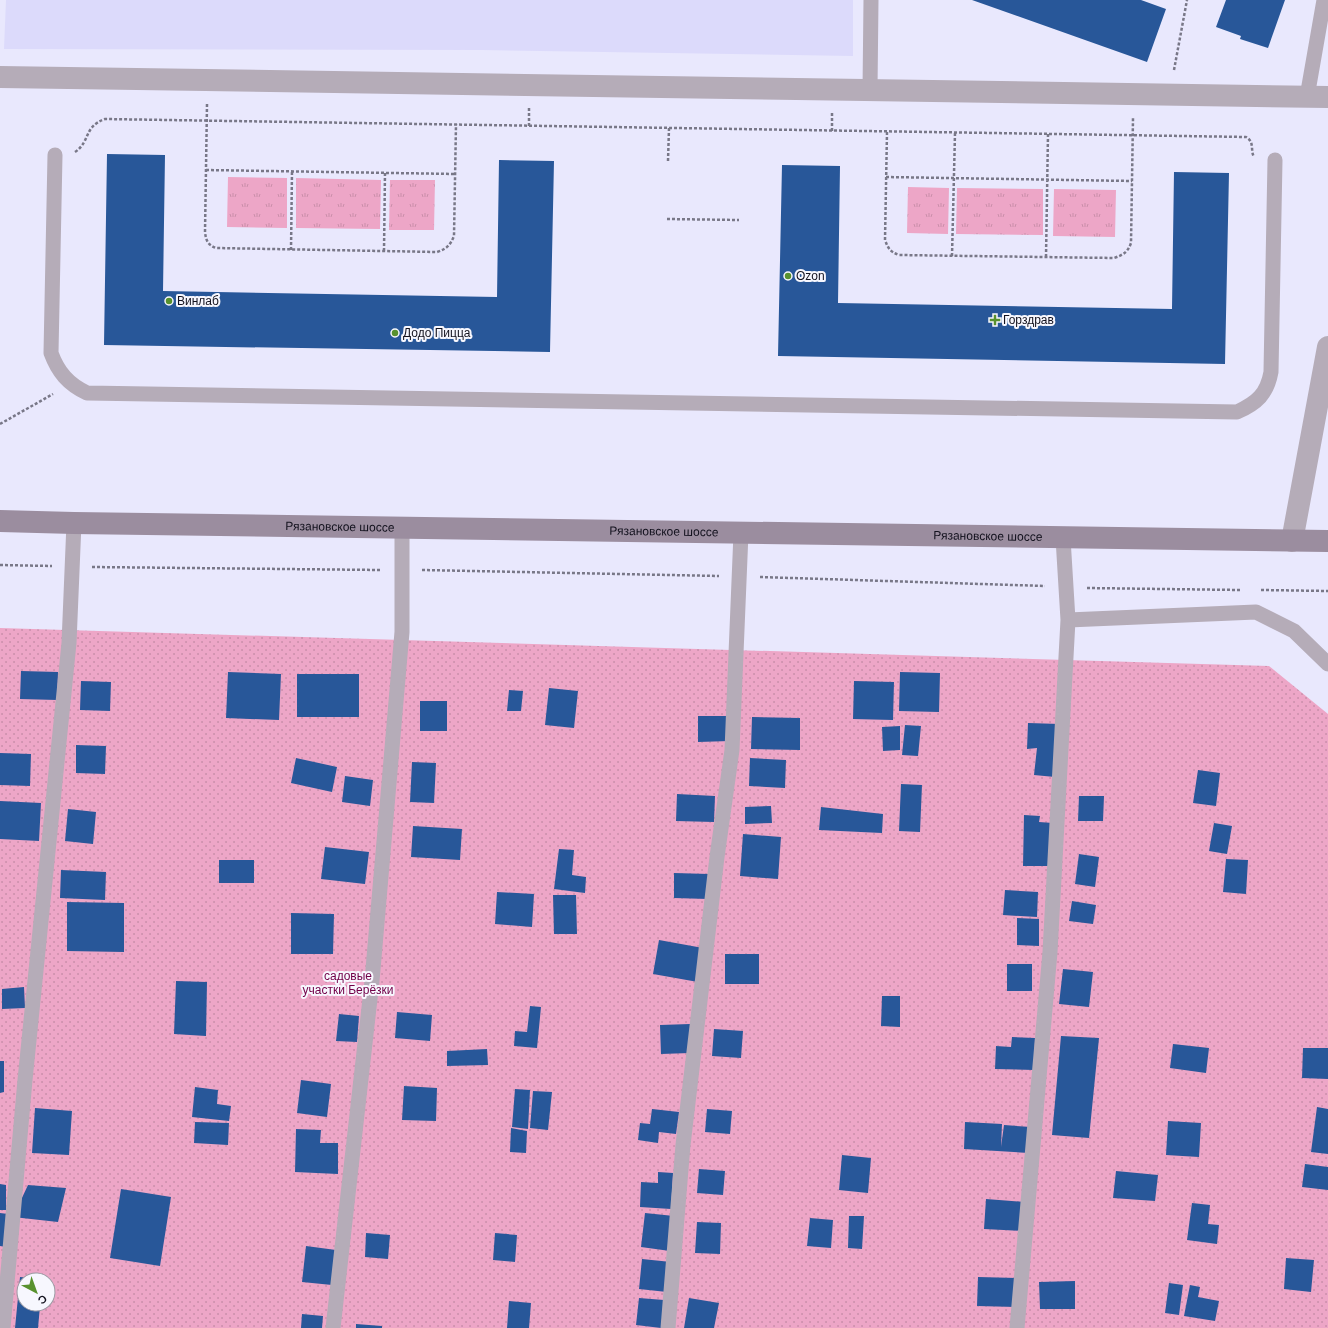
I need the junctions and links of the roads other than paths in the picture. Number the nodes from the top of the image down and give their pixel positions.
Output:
1 (870, 0) edge
2 (1324, 0) edge
3 (0, 77) edge
4 (870, 90) junction
5 (1318, 97) edge
6 (55, 155) road end
7 (1276, 160) dead end
8 (1328, 347) edge
9 (0, 521) edge
10 (74, 523) junction
11 (402, 528) junction
12 (741, 533) junction
13 (1063, 538) junction
14 (1292, 541) junction
15 (1328, 541) edge
16 (1068, 620) junction
17 (1328, 664) edge
18 (3, 1328) edge
19 (333, 1328) edge
20 (668, 1328) edge
21 (1017, 1328) edge

1 - 4 lane
2 - 5 lane
3 - 4 street
4 - 5 street
6 - 7 lane
8 - 14 street
9 - 10 main road, Рязановское шоссе
10 - 11 main road, Рязановское шоссе
10 - 18 lane
11 - 12 main road, Рязановское шоссе
11 - 19 lane
12 - 13 main road, Рязановское шоссе
12 - 20 lane
13 - 14 main road, Рязановское шоссе
13 - 16 lane
14 - 15 main road, Рязановское шоссе
16 - 17 lane
16 - 21 lane

